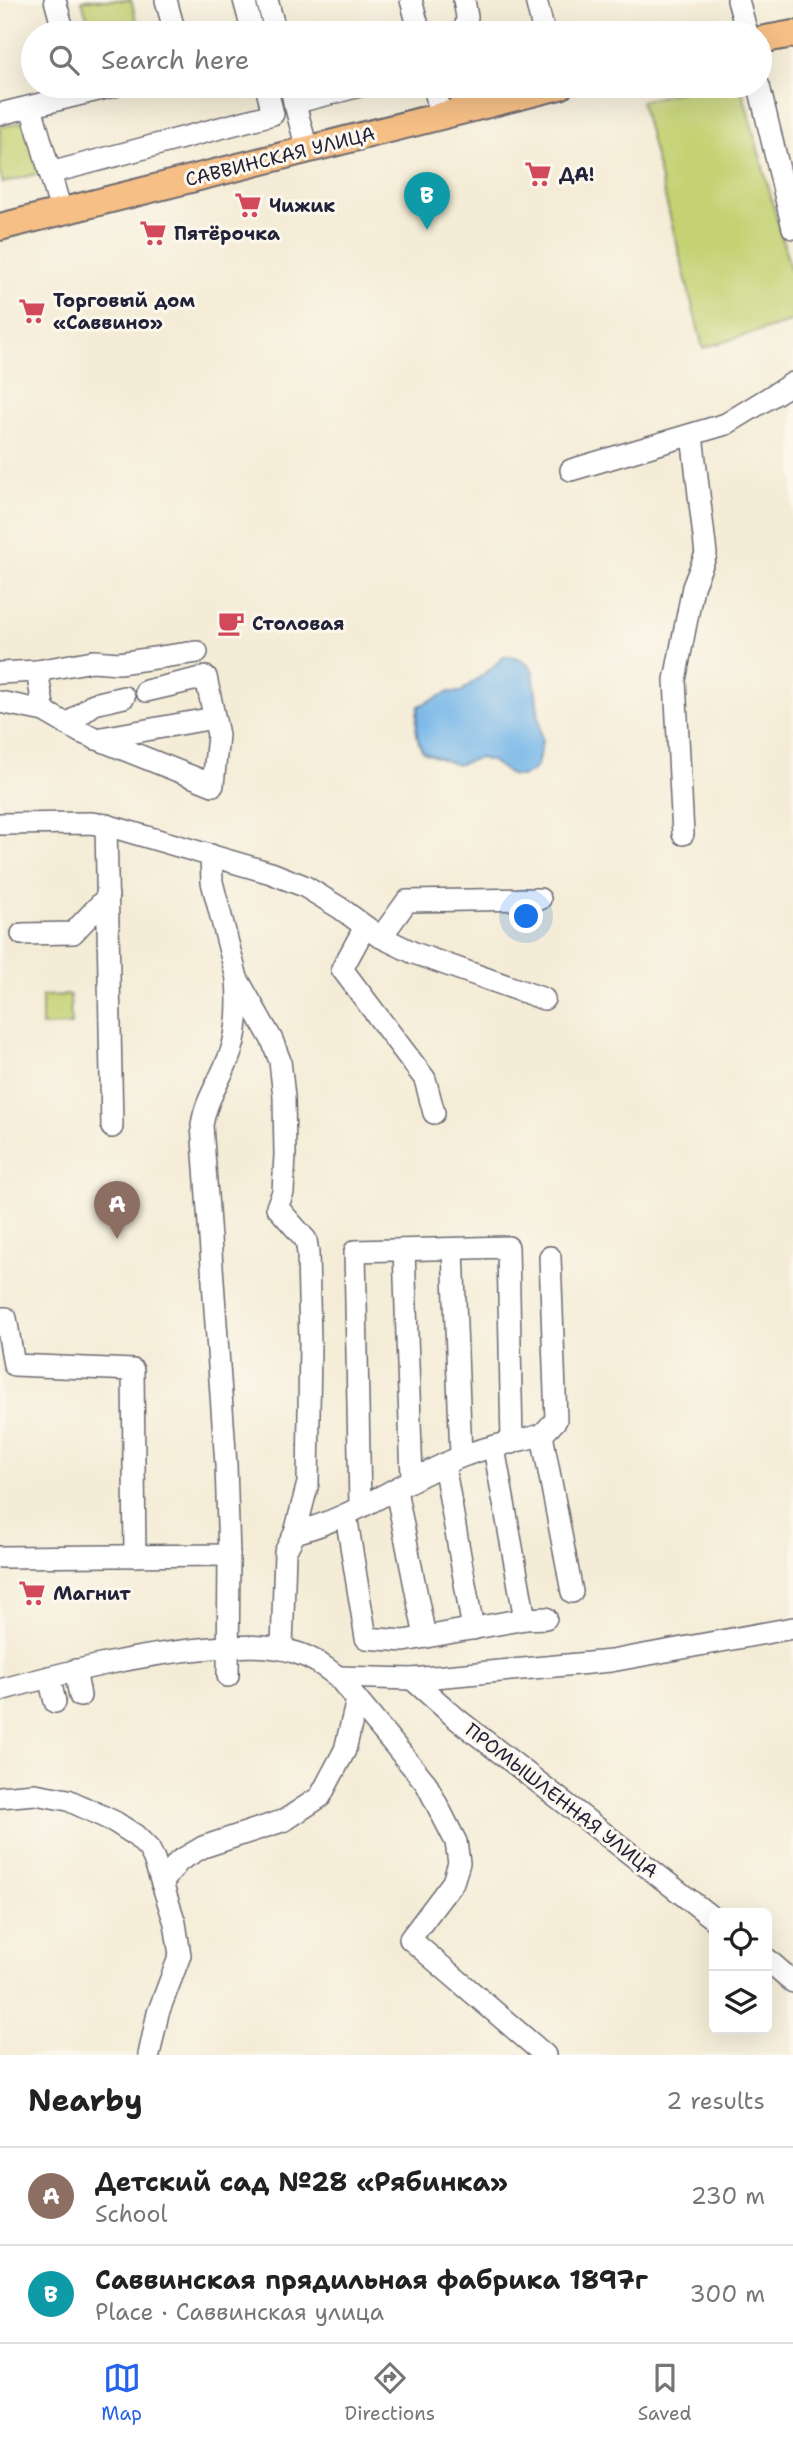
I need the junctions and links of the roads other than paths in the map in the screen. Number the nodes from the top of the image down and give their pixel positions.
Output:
1 (55, 0) edge
2 (166, 0) edge
3 (244, 0) edge
4 (267, 0) edge
5 (411, 0) edge
6 (464, 0) edge
7 (536, 0) edge
8 (738, 0) edge
9 (61, 21) edge
10 (172, 21) edge
11 (250, 21) edge
12 (273, 21) edge
13 (417, 21) edge
14 (466, 21) edge
15 (541, 21) edge
16 (744, 21) edge
17 (793, 33) edge
18 (772, 37) edge
19 (56, 98) edge
20 (269, 98) edge
21 (293, 98) edge
22 (437, 98) edge
23 (512, 98) edge
24 (763, 98) edge
25 (31, 107) junction
26 (0, 114) edge
27 (442, 116) junction
28 (307, 149) junction
29 (50, 173) junction
30 (61, 211) junction
31 (1, 222) edge
32 (793, 228) edge
33 (793, 383) edge
34 (692, 435) junction
35 (571, 470) dead end
36 (197, 652) dead end
37 (37, 671) junction
38 (0, 673) edge
39 (146, 691) dead end
40 (124, 697) dead end
41 (0, 702) edge
42 (44, 711) junction
43 (214, 718) junction
44 (67, 725) junction
45 (96, 739) junction
46 (0, 824) edge
47 (106, 825) junction
48 (682, 834) dead end
49 (211, 855) junction
50 (108, 897) junction
51 (540, 899) dead end
52 (373, 932) junction
53 (22, 934) dead end
54 (237, 978) junction
55 (544, 999) dead end
56 (434, 1113) dead end
57 (112, 1127) dead end
58 (453, 1249) junction
59 (404, 1250) junction
60 (551, 1257) dead end
61 (0, 1318) edge
62 (542, 1434) junction
63 (503, 1445) junction
64 (452, 1460) junction
65 (404, 1485) junction
66 (353, 1511) junction
67 (295, 1533) junction
68 (229, 1555) junction
69 (135, 1556) junction
70 (0, 1557) edge
71 (572, 1592) dead end
72 (793, 1628) edge
73 (473, 1629) junction
74 (425, 1637) junction
75 (228, 1647) junction
76 (282, 1649) junction
77 (75, 1671) junction
78 (229, 1676) dead end
79 (49, 1677) junction
80 (338, 1677) junction
81 (412, 1679) junction
82 (0, 1690) edge
83 (80, 1696) dead end
84 (357, 1700) junction
85 (55, 1702) dead end
86 (0, 1797) edge
87 (162, 1883) junction
88 (709, 1915) edge
89 (775, 1955) edge
90 (793, 1982) edge
91 (149, 2055) edge
92 (545, 2055) edge

1 - 9 street
2 - 10 street
3 - 11 street
4 - 12 street
5 - 13 street
6 - 14 street
7 - 15 street
8 - 16 street
17 - 18 main road
19 - 25 street
20 - 29 street
21 - 28 street
22 - 27 street
23 - 27 main road, САВВИНСКАЯ УЛИЦА
24 - 32 street
25 - 26 street
25 - 29 street
27 - 28 main road, САВВИНСКАЯ УЛИЦА
28 - 30 main road, САВВИНСКАЯ УЛИЦА
29 - 30 street
30 - 31 main road, САВВИНСКАЯ УЛИЦА
33 - 34 street
34 - 35 street
34 - 48 street
36 - 37 street
37 - 38 street
37 - 42 street
39 - 43 street
40 - 44 street
41 - 42 street
42 - 44 street
43 - 45 street
43 - 45 street
44 - 45 street
46 - 47 street
47 - 49 street
47 - 50 street
49 - 52 street
49 - 54 street
50 - 53 street
50 - 57 street
51 - 52 street
52 - 55 street
52 - 56 street
54 - 67 street
54 - 68 street
58 - 59 street
58 - 63 street
58 - 64 street
59 - 65 street
59 - 66 street
60 - 62 street
61 - 69 street
62 - 63 street
62 - 71 street
63 - 64 street
63 - 73 street
64 - 65 street
64 - 73 street
65 - 66 street
65 - 74 street
66 - 67 street
66 - 74 street
67 - 76 street
68 - 69 street
68 - 75 street
69 - 70 street
72 - 81 street
73 - 74 street
75 - 76 street
75 - 77 street
75 - 78 street
76 - 80 street
77 - 79 street
77 - 83 street
79 - 82 street
79 - 85 street
80 - 81 street
80 - 84 street
81 - 88 street, ПРОМЫШЛЕННАЯ УЛИЦА
84 - 87 street
84 - 92 street
86 - 87 street
87 - 91 street
89 - 90 street

